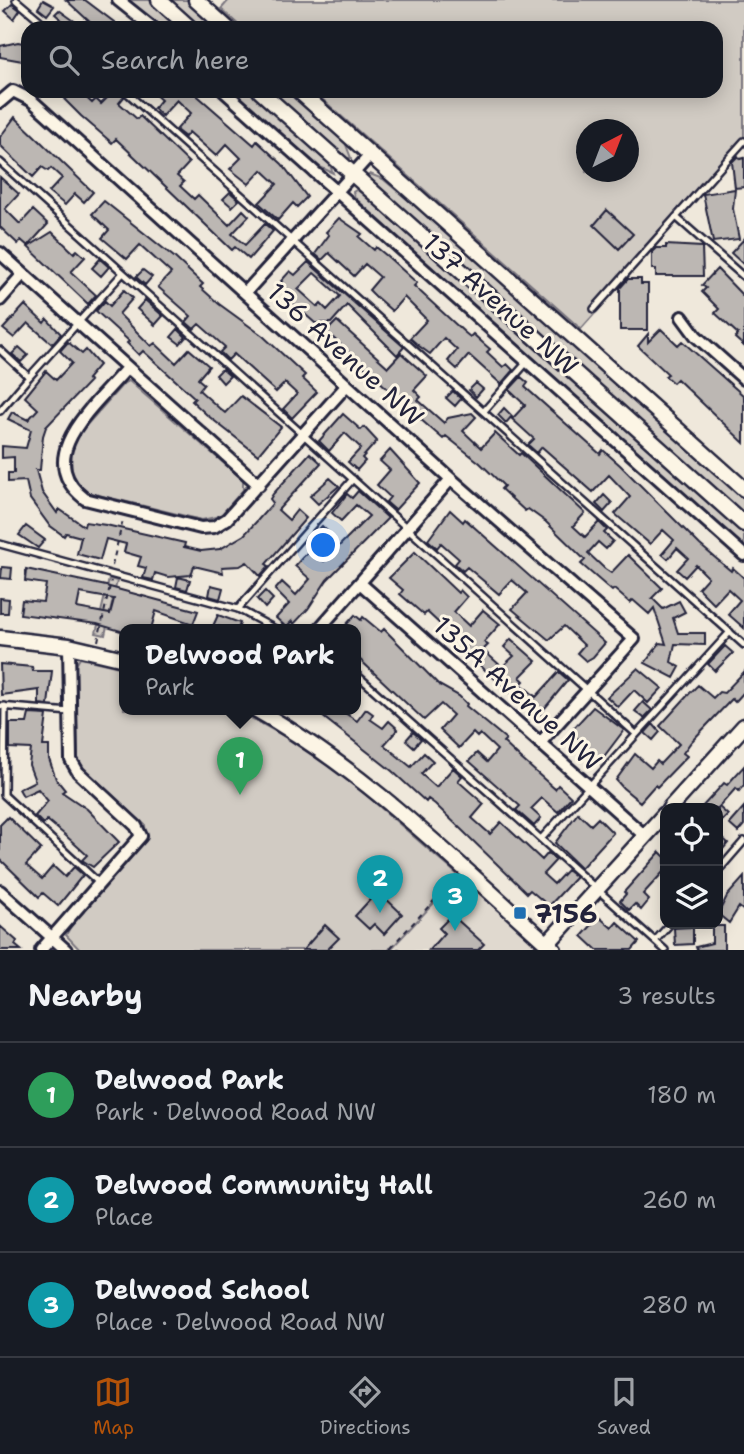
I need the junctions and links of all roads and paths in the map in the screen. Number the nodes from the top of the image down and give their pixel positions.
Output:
1 (16, 0) edge
2 (118, 0) edge
3 (159, 0) edge
4 (196, 0) edge
5 (41, 21) edge
6 (144, 21) edge
7 (182, 21) edge
8 (219, 21) edge
9 (21, 95) edge
10 (27, 98) edge
11 (133, 98) edge
12 (232, 98) edge
13 (268, 98) edge
14 (307, 98) edge
15 (0, 102) edge
16 (744, 141) edge
17 (371, 154) junction
18 (0, 162) edge
19 (352, 173) junction
20 (336, 189) junction
21 (676, 217) junction
22 (292, 239) junction
23 (0, 253) edge
24 (123, 273) junction
25 (23, 274) junction
26 (744, 277) edge
27 (244, 293) junction
28 (0, 300) edge
29 (594, 309) dead end
30 (682, 317) dead end
31 (77, 323) junction
32 (0, 350) edge
33 (528, 361) junction
34 (127, 368) junction
35 (29, 377) junction
36 (744, 379) edge
37 (347, 385) junction
38 (0, 411) edge
39 (484, 411) junction
40 (303, 435) junction
41 (353, 479) junction
42 (451, 479) junction
43 (259, 485) junction
44 (744, 489) edge
45 (744, 524) edge
46 (407, 528) junction
47 (0, 544) edge
48 (744, 555) edge
49 (360, 583) junction
50 (238, 609) junction
51 (266, 624) edge
52 (323, 624) edge
53 (730, 632) junction
54 (0, 638) edge
55 (744, 645) edge
56 (69, 646) junction
57 (119, 658) edge
58 (361, 679) edge
59 (587, 690) junction
60 (3, 706) edge
61 (70, 712) junction
62 (264, 715) edge
63 (636, 734) junction
64 (741, 735) edge
65 (540, 743) junction
66 (589, 786) junction
67 (675, 803) edge
68 (660, 820) edge
69 (645, 836) junction
70 (541, 839) junction
71 (744, 841) edge
72 (722, 866) edge
73 (463, 869) junction
74 (99, 883) junction
75 (597, 889) junction
76 (0, 891) edge
77 (666, 929) edge
78 (52, 937) junction
79 (655, 941) junction
80 (391, 947) junction
81 (551, 947) edge
82 (41, 950) edge
83 (66, 950) edge
84 (389, 950) edge
85 (401, 950) edge
86 (665, 950) edge

1 - 5 lane
2 - 6 street
3 - 7 main road
4 - 8 main road
9 - 15 street, 136 Avenue NW
10 - 27 street, 136 Avenue NW
11 - 22 lane
12 - 20 street, 137 Avenue NW
13 - 19 main road, 137 Avenue NW
14 - 17 main road, 137 Avenue NW
16 - 21 lane
17 - 19 street
17 - 44 main road, 137 Avenue NW
18 - 24 lane
19 - 20 street
19 - 45 main road, 137 Avenue NW
20 - 22 street
20 - 33 street, 137 Avenue NW
21 - 26 lane
21 - 29 lane
22 - 27 street
22 - 39 lane
23 - 25 street
24 - 31 lane
24 - 40 lane
25 - 28 street
25 - 31 street
27 - 37 street, 136 Avenue NW
30 - 36 street
31 - 34 street
31 - 35 lane
32 - 35 lane
33 - 39 lane
33 - 48 street, 137 Avenue NW
34 - 43 street
34 - 43 street
35 - 38 lane
37 - 40 street
37 - 42 street, 136 Avenue NW
39 - 53 lane
40 - 41 lane
40 - 43 street
41 - 46 lane
41 - 50 lane
42 - 46 street
42 - 59 street, 136 Avenue NW
46 - 49 street
46 - 59 lane
47 - 50 lane
49 - 52 street
49 - 65 street, 135A Avenue NW
50 - 51 lane
53 - 55 lane
53 - 63 lane
54 - 56 main road
56 - 57 main road
56 - 61 street
58 - 70 lane
59 - 63 lane
59 - 65 street
60 - 61 lane
60 - 74 lane
61 - 74 street
62 - 73 main road
63 - 66 lane
64 - 67 main road
65 - 66 street, 135A Avenue NW
66 - 69 street, 135A Avenue NW
66 - 70 lane
68 - 69 main road
69 - 75 main road
70 - 75 lane
71 - 72 lane
73 - 80 path
73 - 81 main road
74 - 78 street
75 - 79 lane
75 - 81 main road
76 - 78 street
77 - 79 lane
78 - 82 street
78 - 83 street
79 - 86 lane
80 - 84 path
80 - 85 path

